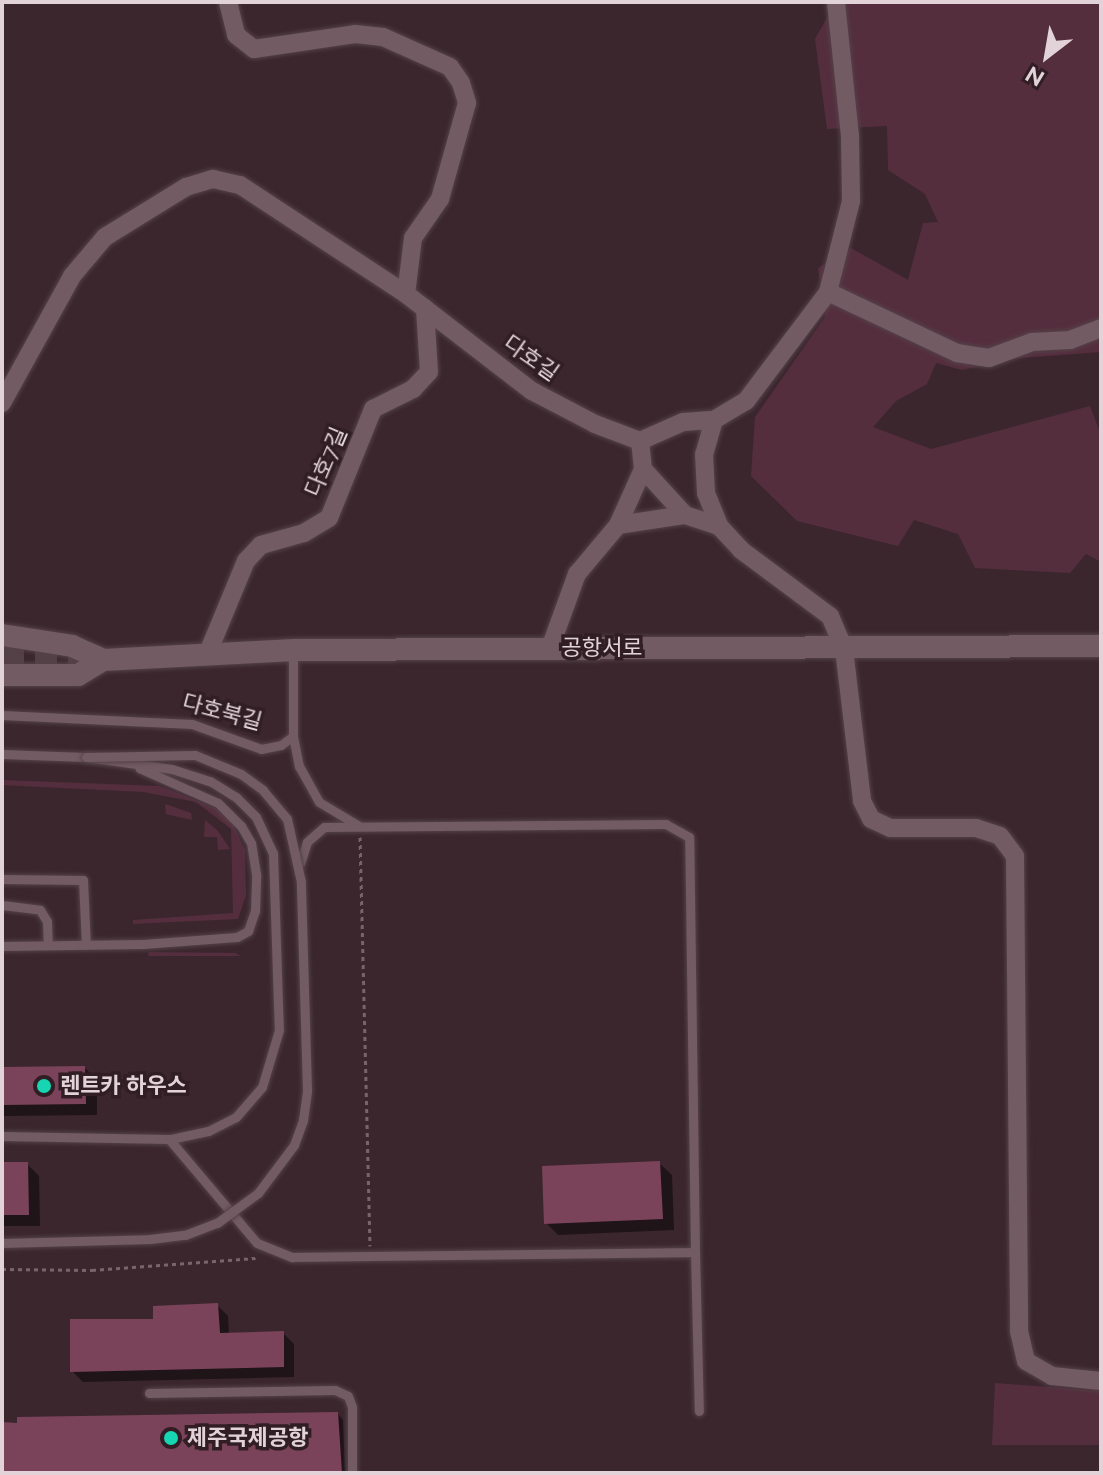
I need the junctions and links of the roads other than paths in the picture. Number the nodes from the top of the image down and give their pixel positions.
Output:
1 (228, 2) edge
2 (836, 2) edge
3 (828, 292) junction
4 (406, 294) junction
5 (425, 308) junction
6 (1101, 328) edge
7 (2, 403) edge
8 (714, 420) junction
9 (640, 441) junction
10 (643, 469) junction
11 (685, 515) junction
12 (618, 525) junction
13 (719, 526) junction
14 (2, 635) edge
15 (1101, 646) edge
16 (550, 648) junction
17 (844, 649) junction
18 (293, 650) junction
19 (207, 655) junction
20 (103, 660) junction
21 (2, 675) edge
22 (2, 715) edge
23 (293, 736) junction
24 (2, 754) edge
25 (86, 757) junction
26 (125, 763) junction
27 (359, 826) junction
28 (300, 863) junction
29 (2, 879) edge
30 (2, 905) edge
31 (48, 945) junction
32 (86, 945) junction
33 (2, 946) edge
34 (2, 1136) edge
35 (169, 1139) junction
36 (2, 1243) edge
37 (695, 1252) junction
38 (1101, 1381) edge
39 (149, 1393) dead end
40 (699, 1411) dead end
41 (352, 1473) edge

1 - 4 street
2 - 3 street
3 - 6 street
3 - 8 street
4 - 5 street, 다호길
4 - 7 street, 다호길
5 - 9 street, 다호길
5 - 19 street, 다호7길
8 - 9 street
8 - 13 street
9 - 10 street
10 - 11 street
10 - 12 street
11 - 12 street
11 - 13 street
12 - 16 street
13 - 17 street
14 - 20 street
15 - 17 street, 공항서로
16 - 17 street, 공항서로
16 - 18 street, 공항서로
17 - 38 street
18 - 19 street, 공항서로
18 - 23 lane, 다호북길
19 - 20 street, 공항서로
20 - 21 street
22 - 23 lane, 다호북길
23 - 27 lane
24 - 25 lane
25 - 26 lane
25 - 28 lane, bridge
26 - 32 lane
26 - 35 lane
27 - 28 lane
27 - 37 lane
28 - 36 lane, bridge
29 - 32 lane
30 - 31 lane
31 - 32 lane
31 - 33 lane
34 - 35 lane
35 - 37 lane
37 - 40 lane
39 - 41 lane

